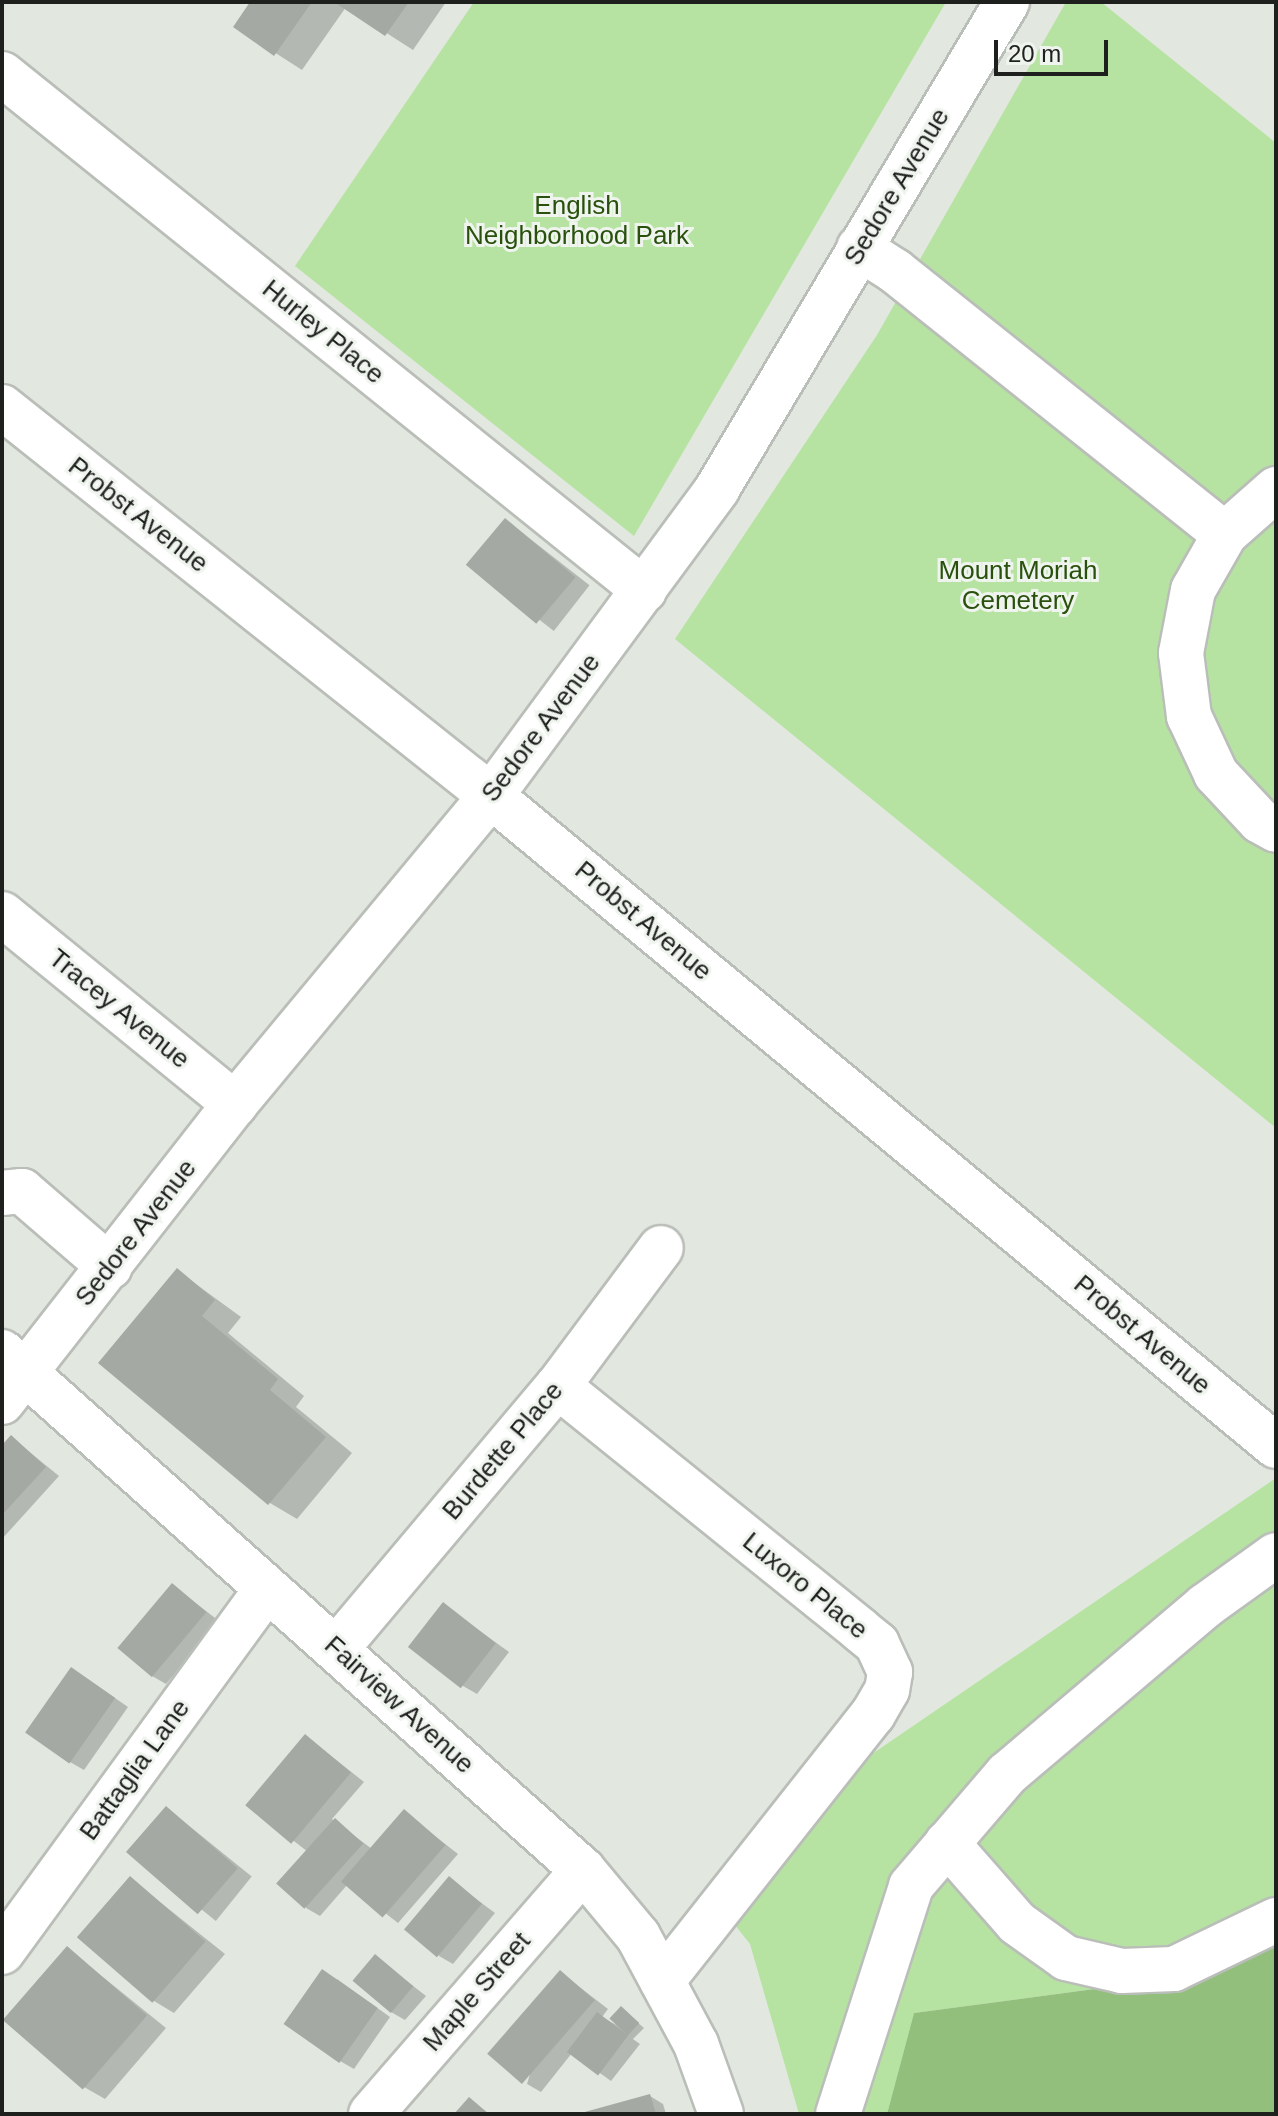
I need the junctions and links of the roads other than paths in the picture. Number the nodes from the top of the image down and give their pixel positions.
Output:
1 (1007, 2) edge
2 (2, 74) edge
3 (859, 248) junction
4 (2, 407) edge
5 (1276, 489) edge
6 (1225, 534) junction
7 (644, 590) junction
8 (491, 796) junction
9 (1276, 830) edge
10 (4, 922) edge
11 (235, 1104) junction
12 (2, 1193) edge
13 (661, 1248) dead end
14 (110, 1267) junction
15 (11, 1375) edge
16 (558, 1386) junction
17 (1276, 1446) edge
18 (1276, 1555) edge
19 (267, 1589) junction
20 (337, 1648) junction
21 (947, 1843) junction
22 (583, 1870) junction
23 (1276, 1920) edge
24 (2, 1952) edge
25 (662, 1981) junction
26 (371, 2114) edge
27 (721, 2114) edge
28 (838, 2114) edge

1 - 3 street, Sedore Avenue
2 - 7 street, Hurley Place
3 - 6 street
3 - 7 street, Sedore Avenue
4 - 8 street, Probst Avenue
5 - 6 street
6 - 9 street
7 - 8 street, Sedore Avenue
8 - 11 street, Sedore Avenue
8 - 17 street, Probst Avenue
10 - 11 street, Tracey Avenue
11 - 14 street, Sedore Avenue
12 - 14 street
13 - 16 street, Burdette Place
14 - 15 street, Sedore Avenue
15 - 19 street, Fairview Avenue
16 - 20 street, Burdette Place
16 - 25 street, Luxoro Place
18 - 21 street
19 - 20 street, Fairview Avenue
19 - 24 street, Battaglia Lane
20 - 22 street, Fairview Avenue
21 - 23 street
21 - 28 street
22 - 25 street, Fairview Avenue
22 - 26 street, Maple Street
25 - 27 street, Fairview Avenue

